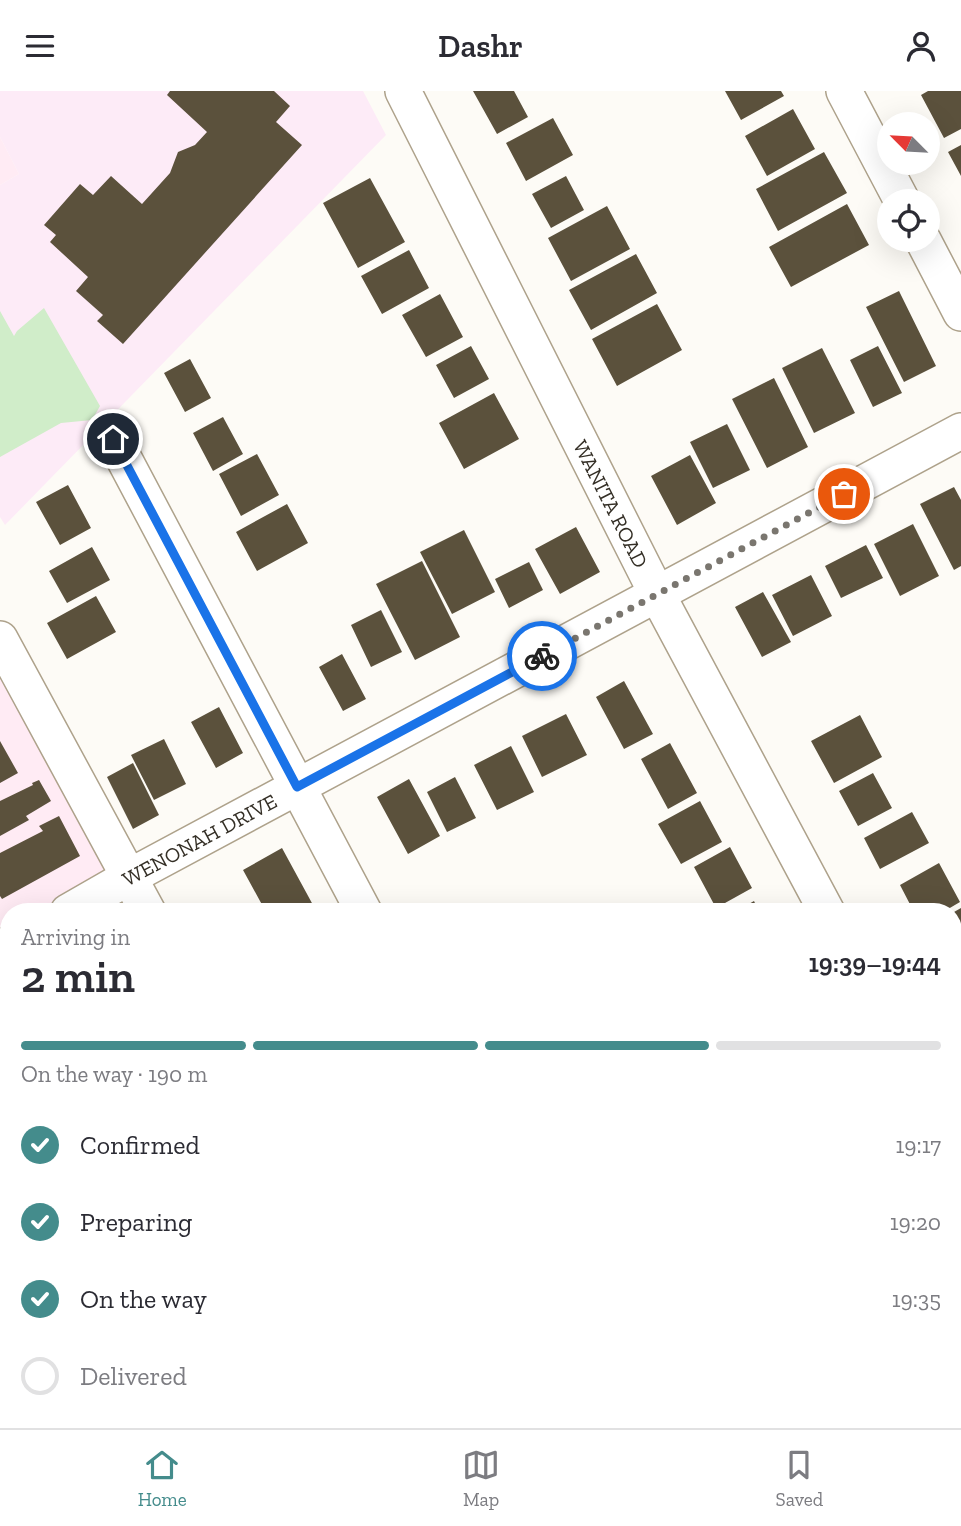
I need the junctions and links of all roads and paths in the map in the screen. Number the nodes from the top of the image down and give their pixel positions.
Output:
1 (403, 91) edge
2 (844, 91) edge
3 (896, 189) edge
4 (929, 252) edge
5 (961, 313) edge
6 (961, 431) edge
7 (113, 439) dead end
8 (657, 594) junction
9 (0, 639) edge
10 (297, 787) junction
11 (130, 877) junction
12 (84, 903) edge
13 (143, 903) edge
14 (360, 903) edge
15 (822, 903) edge

1 - 8 street, WANITA ROAD
2 - 3 street
4 - 5 street
6 - 8 street, WENONAH DRIVE
7 - 10 street
8 - 10 street, WENONAH DRIVE
8 - 15 street, WANITA ROAD
9 - 11 street
10 - 11 street, WENONAH DRIVE
10 - 14 street
11 - 12 street, WENONAH DRIVE
11 - 13 street

